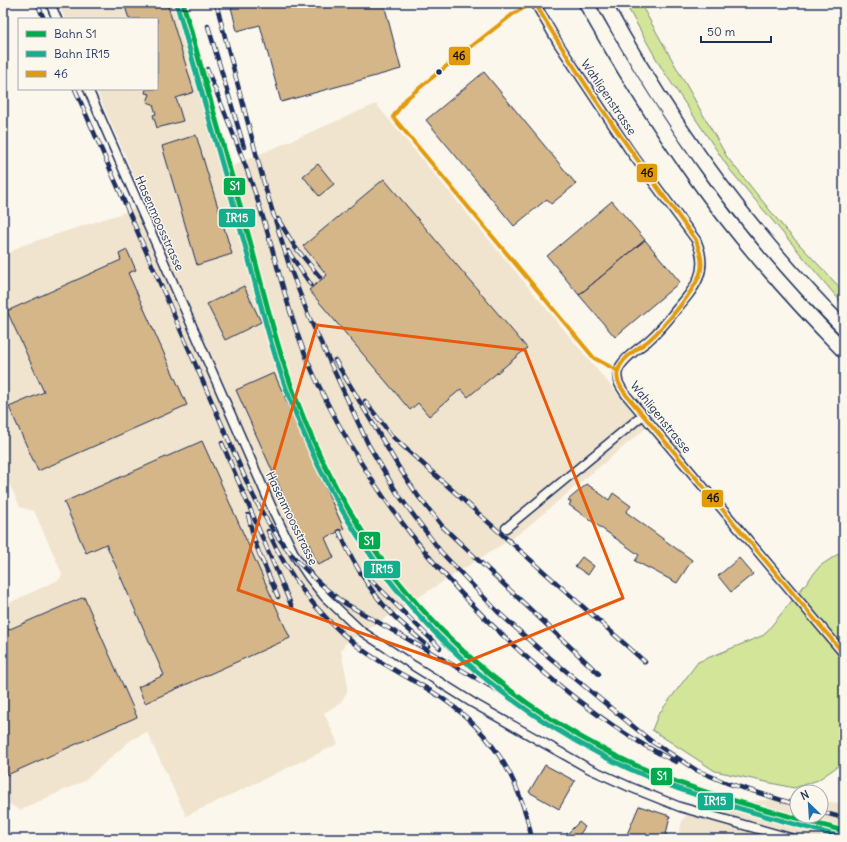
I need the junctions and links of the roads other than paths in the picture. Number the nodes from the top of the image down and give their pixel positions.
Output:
1 (50, 3) edge
2 (535, 3) edge
3 (586, 3) edge
4 (604, 3) edge
5 (57, 18) edge
6 (88, 90) edge
7 (844, 328) edge
8 (844, 350) edge
9 (643, 415) junction
10 (506, 528) dead end
11 (844, 654) edge
12 (794, 839) edge

1 - 5 street
2 - 9 street, Wahligenstrasse
3 - 8 highway
4 - 7 highway
6 - 12 street, Hasenmoosstrasse
9 - 10 street
9 - 11 street, Wahligenstrasse

